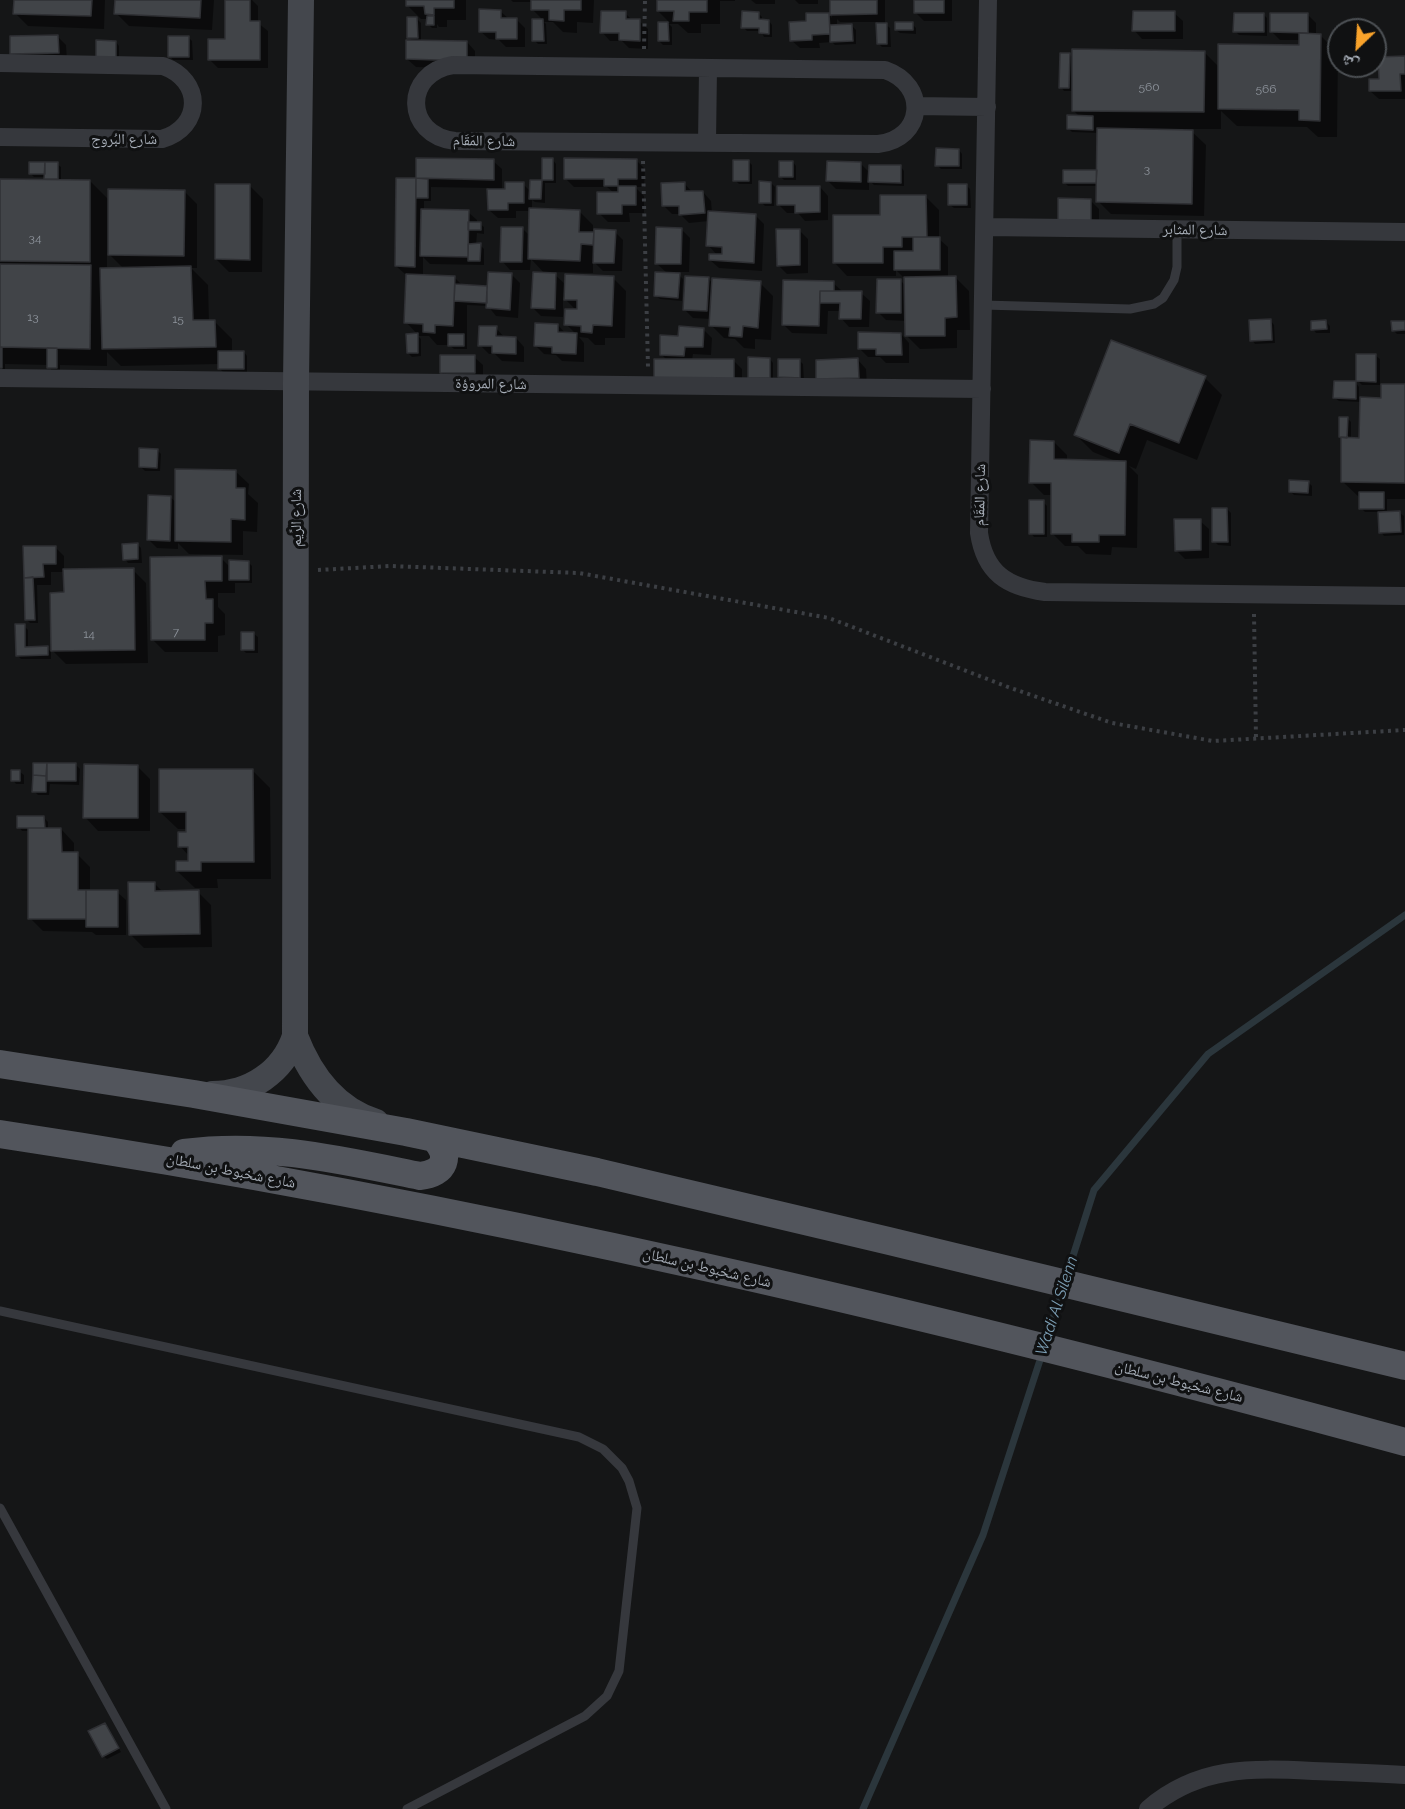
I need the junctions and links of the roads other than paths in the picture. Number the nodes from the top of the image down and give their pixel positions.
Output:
1 (301, 0) edge
2 (988, 0) edge
3 (0, 63) edge
4 (708, 69) junction
5 (916, 106) junction
6 (987, 107) junction
7 (0, 137) edge
8 (707, 143) junction
9 (985, 227) junction
10 (1177, 229) junction
11 (1405, 232) edge
12 (983, 305) junction
13 (0, 378) edge
14 (296, 382) junction
15 (982, 389) junction
16 (1405, 596) edge
17 (296, 1036) junction
18 (0, 1064) edge
19 (194, 1094) junction
20 (406, 1132) junction
21 (0, 1134) edge
22 (434, 1138) junction
23 (153, 1157) junction
24 (0, 1311) edge
25 (1405, 1366) edge
26 (1405, 1442) edge
27 (0, 1508) edge
28 (1405, 1774) edge
29 (166, 1809) edge
30 (407, 1809) edge
31 (1148, 1809) edge

1 - 14 street, شارع الرِّيم
2 - 6 street, شارع المَقَام
3 - 7 street, شارع البُروج
4 - 5 street, شارع المَقَام
4 - 8 street
4 - 8 street, شارع المَقَام
5 - 6 street
5 - 8 street, شارع المَقَام
6 - 9 street, شارع المَقَام
9 - 10 street, شارع المثابر
9 - 12 street, شارع المَقَام
10 - 11 street, شارع المثابر
10 - 12 lane
12 - 15 street, شارع المَقَام
13 - 14 street, شارع المروؤة
14 - 15 street, شارع المروؤة
14 - 17 street, شارع الرِّيم
15 - 16 street, شارع المَقَام
17 - 19 street, شارع الرِّيم
17 - 20 street, شارع الرِّيم
18 - 19 main road
19 - 20 main road
20 - 22 main road
21 - 23 main road, شارع شخبوط بن سلطان
22 - 23 main road
22 - 25 main road
23 - 26 main road, شارع شخبوط بن سلطان
24 - 30 lane
27 - 29 lane
28 - 31 street

